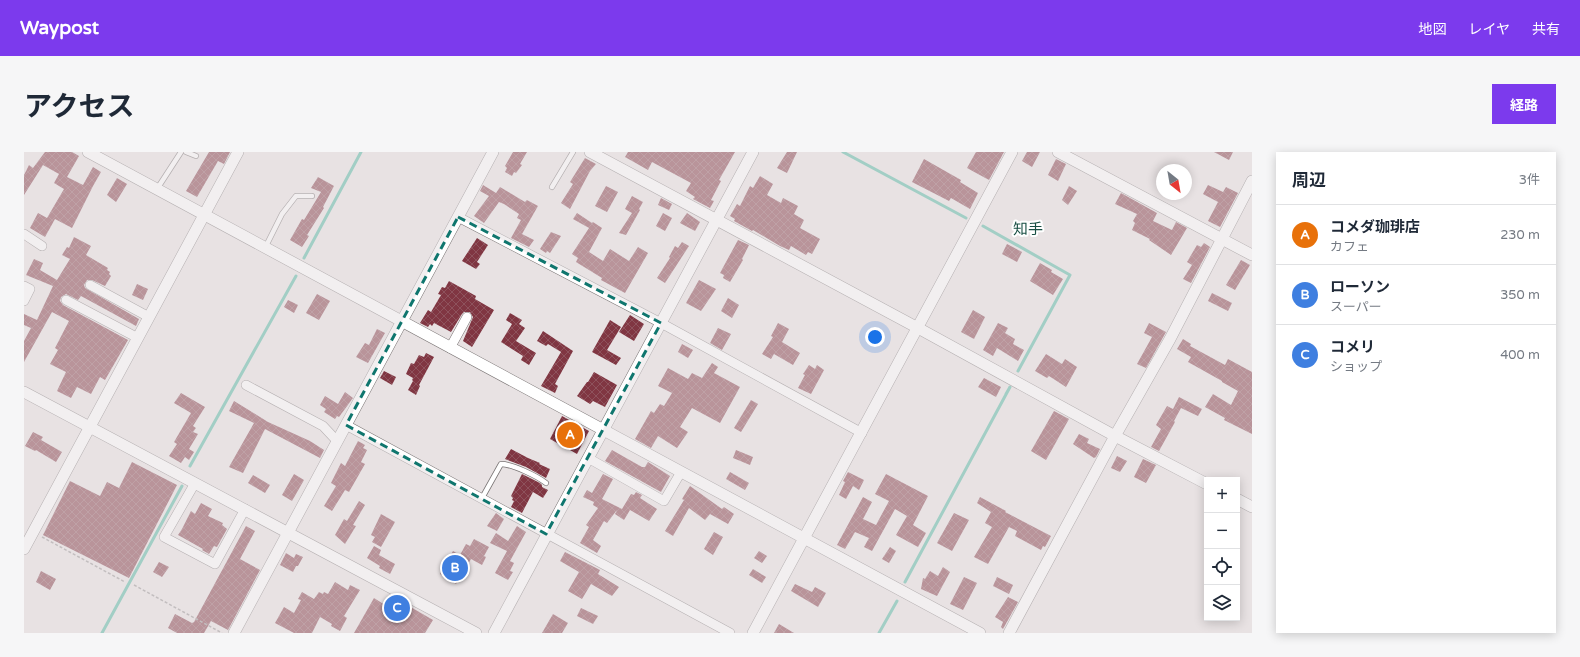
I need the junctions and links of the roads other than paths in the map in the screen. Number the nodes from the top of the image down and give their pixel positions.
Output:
1 (88, 152) edge
2 (181, 152) edge
3 (186, 152) edge
4 (238, 152) edge
5 (493, 152) edge
6 (573, 152) edge
7 (590, 152) edge
8 (752, 152) edge
9 (1012, 152) edge
10 (1058, 152) edge
11 (196, 156) dead end
12 (1252, 181) edge
13 (552, 187) dead end
14 (157, 189) junction
15 (312, 196) dead end
16 (204, 214) junction
17 (458, 217) junction
18 (716, 220) junction
19 (24, 234) edge
20 (1221, 238) junction
21 (42, 246) dead end
22 (265, 248) junction
23 (1252, 255) edge
24 (90, 285) dead end
25 (24, 286) edge
26 (66, 300) dead end
27 (24, 301) edge
28 (149, 317) junction
29 (467, 317) dead end
30 (402, 322) junction
31 (661, 323) junction
32 (918, 328) junction
33 (138, 338) junction
34 (450, 348) junction
35 (246, 385) dead end
36 (24, 392) edge
37 (346, 425) junction
38 (90, 427) junction
39 (603, 430) junction
40 (862, 433) junction
41 (1115, 436) junction
42 (337, 441) junction
43 (588, 458) junction
44 (681, 472) junction
45 (1204, 482) edge
46 (195, 483) junction
47 (546, 483) dead end
48 (482, 498) junction
49 (1240, 501) edge
50 (1252, 507) edge
51 (245, 509) junction
52 (287, 532) junction
53 (546, 534) junction
54 (804, 538) junction
55 (24, 549) edge
56 (234, 633) edge
57 (476, 633) edge
58 (494, 633) edge
59 (730, 633) edge
60 (754, 633) edge
61 (980, 633) edge
62 (1009, 633) edge

1 - 14 street
2 - 14 lane
3 - 11 lane
4 - 16 street
5 - 17 street
6 - 13 lane
7 - 18 street
8 - 18 street
9 - 32 street
10 - 20 street
12 - 20 street
14 - 16 street
15 - 22 lane
16 - 22 street
16 - 28 street
17 - 30 street
17 - 31 street
18 - 31 street
18 - 32 street
19 - 21 street
20 - 23 street
20 - 41 street
22 - 30 street
24 - 28 street
25 - 27 street
26 - 33 street
28 - 33 street
29 - 34 street
30 - 34 street
30 - 37 street
31 - 39 street
31 - 40 street
32 - 40 street
32 - 41 street
33 - 38 street
34 - 39 street
35 - 42 street
36 - 38 street
37 - 42 street
37 - 48 street
38 - 46 street
38 - 55 street
39 - 43 street
39 - 44 street
40 - 54 street
41 - 45 street
41 - 62 street
42 - 52 street
43 - 44 street
43 - 53 street
44 - 54 street
46 - 51 street
46 - 51 street
47 - 48 lane
48 - 53 street
49 - 50 street
51 - 52 street
52 - 56 street
52 - 57 street
53 - 58 street
53 - 59 street
54 - 60 street
54 - 61 street

